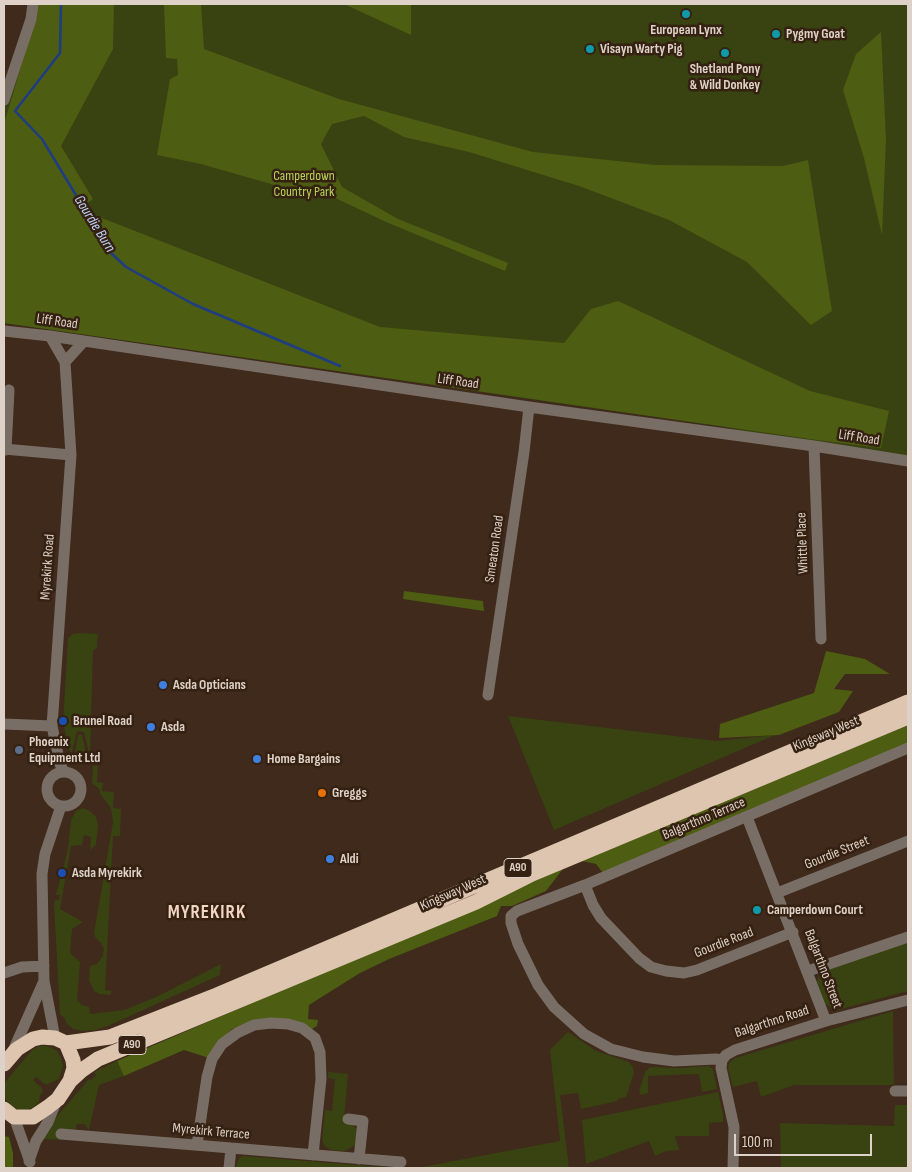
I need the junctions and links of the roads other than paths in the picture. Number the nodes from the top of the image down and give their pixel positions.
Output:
1 (33, 4) edge
2 (4, 100) edge
3 (4, 331) edge
4 (50, 336) junction
5 (84, 341) junction
6 (65, 362) junction
7 (9, 390) dead end
8 (529, 408) junction
9 (814, 446) junction
10 (5, 450) edge
11 (71, 455) junction
12 (908, 461) edge
13 (821, 639) dead end
14 (488, 695) dead end
15 (908, 702) edge
16 (908, 717) edge
17 (4, 724) edge
18 (52, 726) junction
19 (908, 748) edge
20 (64, 772) junction
21 (61, 806) junction
22 (747, 817) junction
23 (908, 841) edge
24 (585, 885) junction
25 (777, 894) junction
26 (793, 932) junction
27 (908, 938) edge
28 (44, 966) junction
29 (808, 971) junction
30 (4, 973) edge
31 (44, 981) junction
32 (908, 1000) edge
33 (826, 1021) junction
34 (60, 1040) junction
35 (7, 1059) edge
36 (722, 1060) junction
37 (70, 1082) junction
38 (894, 1091) dead end
39 (908, 1091) edge
40 (58, 1099) junction
41 (8, 1113) edge
42 (348, 1119) dead end
43 (61, 1134) dead end
44 (197, 1145) junction
45 (231, 1148) junction
46 (313, 1155) junction
47 (359, 1159) junction
48 (401, 1162) dead end
49 (30, 1165) edge
50 (229, 1168) edge
51 (733, 1168) edge

1 - 2 street
3 - 4 street, Liff Road
4 - 5 street, Liff Road
4 - 6 street, Myrekirk Road
5 - 6 street
5 - 8 street, Liff Road
6 - 11 street, Myrekirk Road
7 - 10 street
8 - 9 street, Liff Road
8 - 14 street, Smeaton Road
9 - 12 street, Liff Road
9 - 13 street, Whittle Place
10 - 11 street
11 - 18 street, Myrekirk Road
15 - 34 highway, Kingsway West / A90
16 - 37 highway, Kingsway West / A90
17 - 18 street
18 - 20 street, Myrekirk Road
19 - 22 street, Balgarthno Terrace
20 - 21 street
20 - 21 street
21 - 28 street
22 - 24 street, Balgarthno Terrace
22 - 25 street, Balgarthno Street
23 - 25 street, Gourdie Street
24 - 26 street, Gourdie Road
24 - 36 street, Balgarthno Terrace
25 - 26 street, Balgarthno Street
26 - 29 street, Balgarthno Street
27 - 29 street
28 - 30 street
28 - 31 street
29 - 33 street, Balgarthno Street
31 - 34 street
31 - 35 street
32 - 33 street, Balgarthno Road
33 - 36 street, Balgarthno Road
34 - 35 highway, Kingsway West / A90
34 - 37 highway
36 - 51 street
37 - 40 highway, Kingsway West / A90
38 - 39 street
40 - 41 highway, Kingsway West / A90
40 - 49 street
41 - 49 street
42 - 47 street
43 - 44 street, Myrekirk Terrace
44 - 45 street, Myrekirk Terrace
44 - 46 street
45 - 46 street, Myrekirk Terrace
45 - 50 street
46 - 47 street, Myrekirk Terrace
47 - 48 street, Myrekirk Terrace

